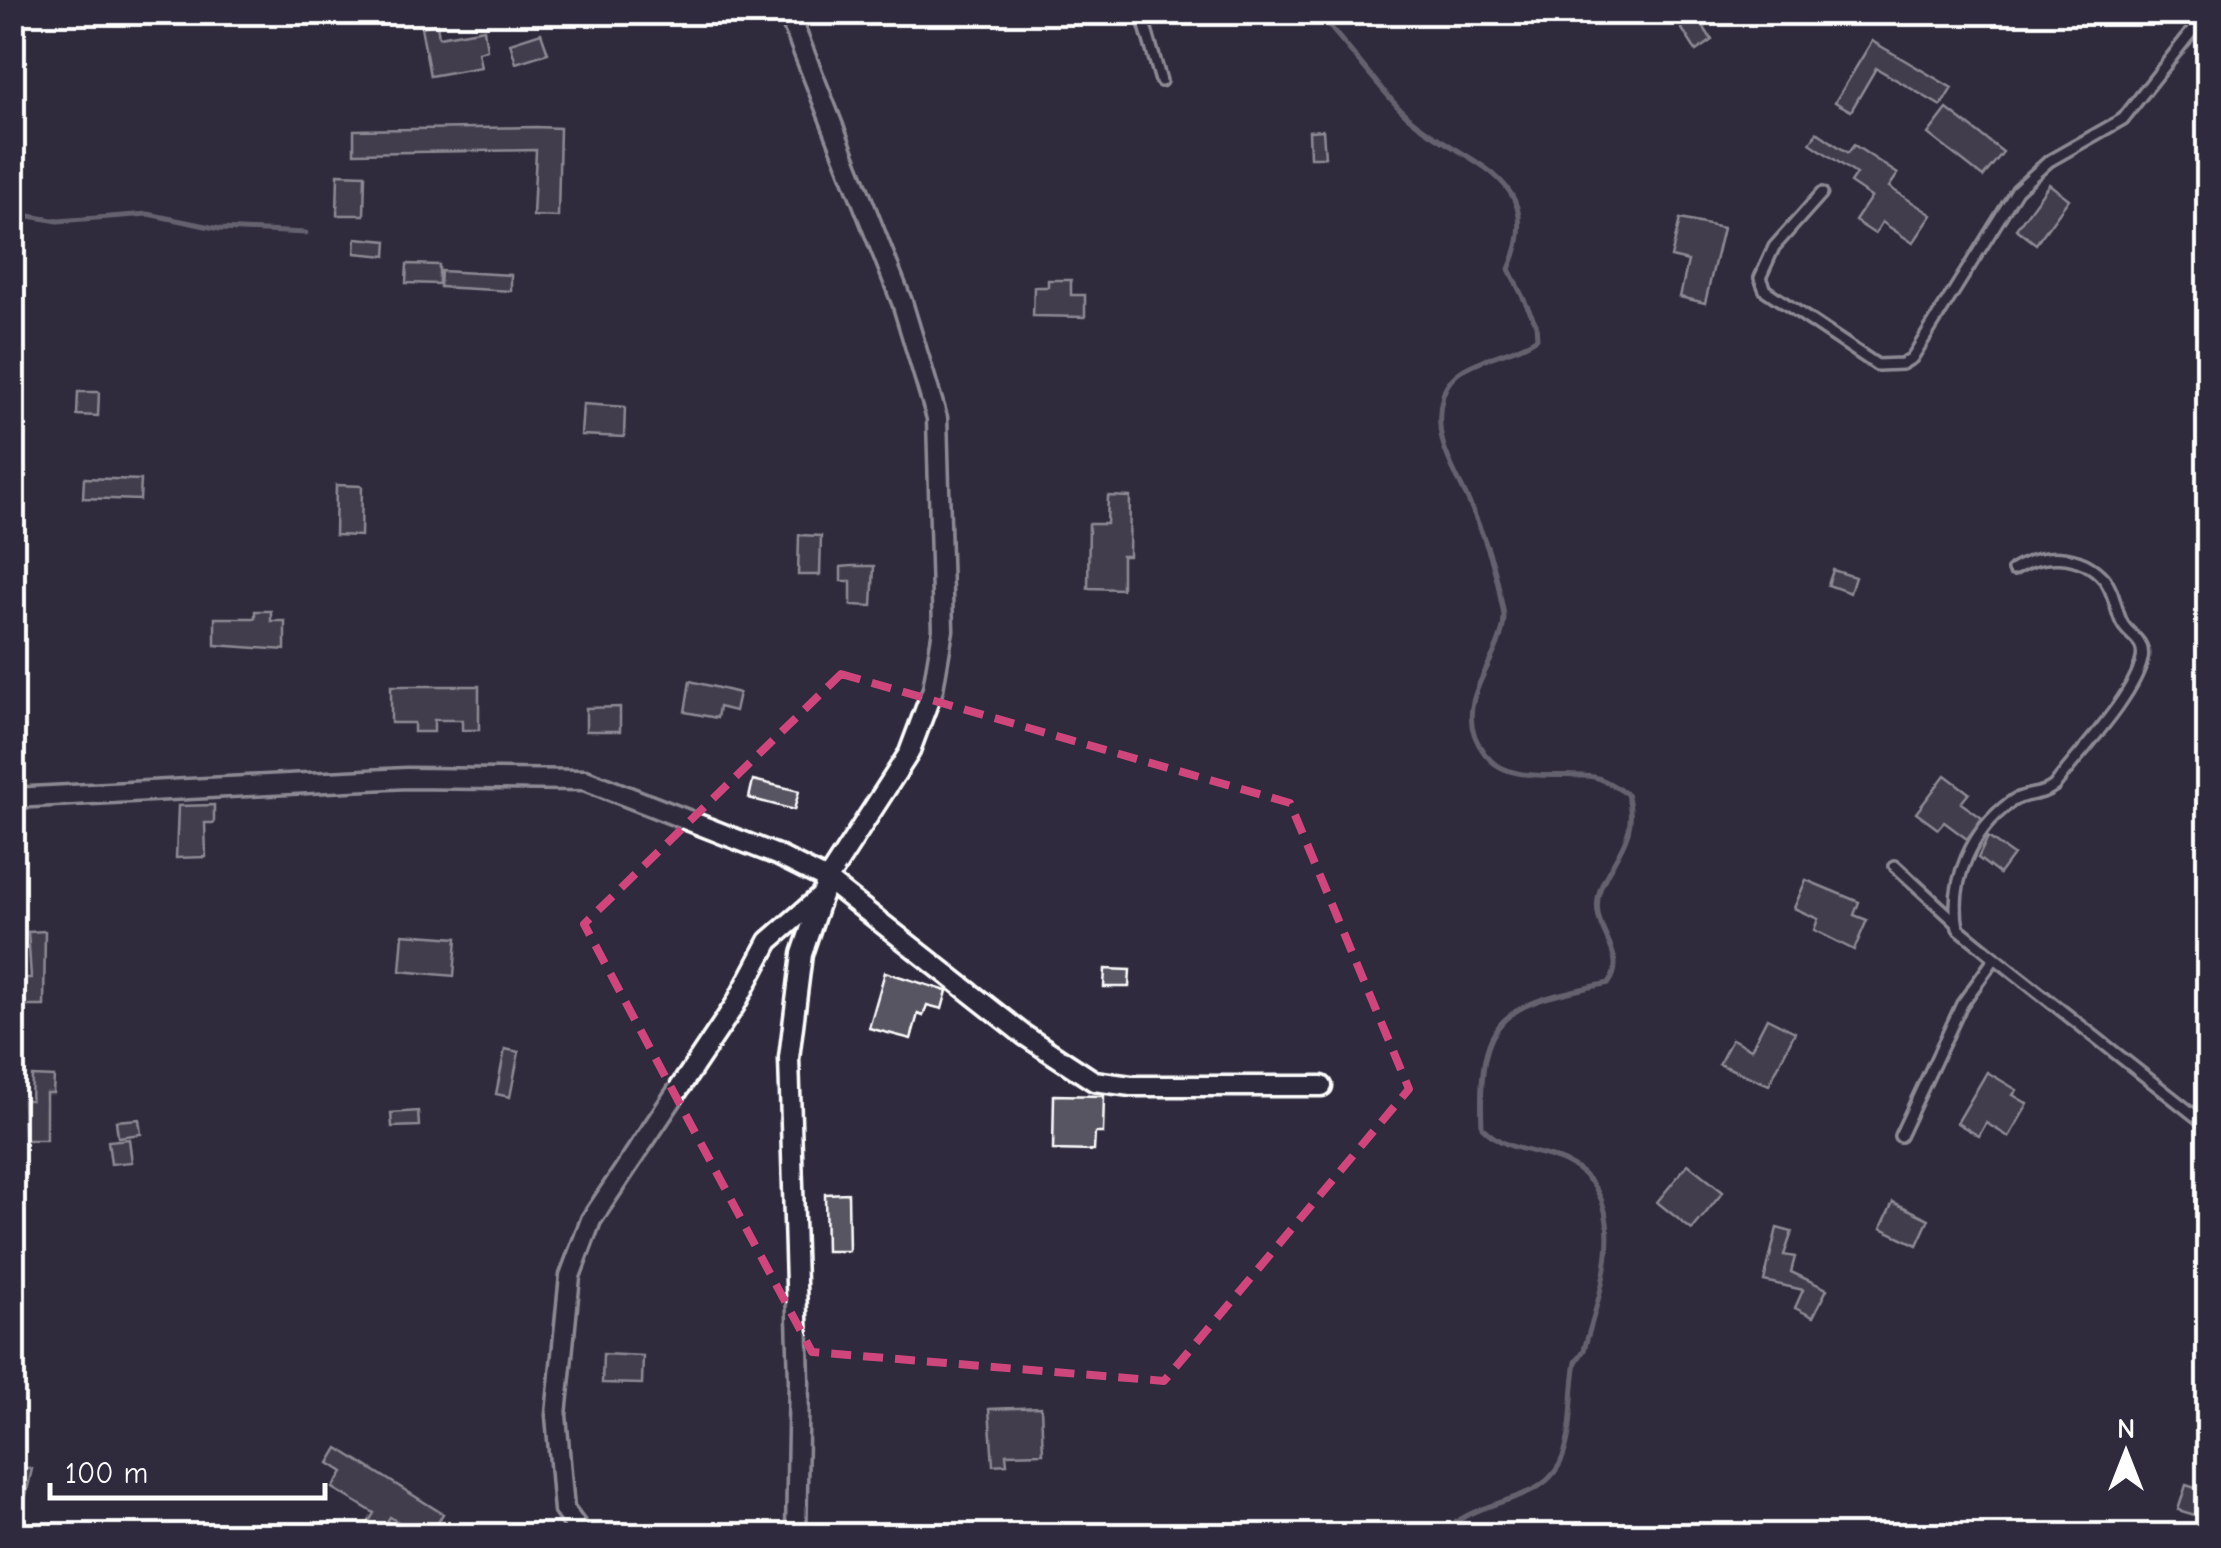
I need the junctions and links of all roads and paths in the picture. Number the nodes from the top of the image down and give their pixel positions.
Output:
1 (788, 12) edge
2 (1141, 12) edge
3 (2207, 12) edge
4 (1161, 81) dead end
5 (1822, 192) dead end
6 (2013, 570) dead end
7 (12, 798) edge
8 (1895, 866) dead end
9 (825, 887) junction
10 (1956, 922) junction
11 (1996, 958) junction
12 (1322, 1086) dead end
13 (2208, 1126) edge
14 (1900, 1136) dead end
15 (583, 1536) edge
16 (796, 1536) edge

1 - 9 street
2 - 4 lane
3 - 5 lane
6 - 10 lane
7 - 9 street
8 - 10 lane
9 - 12 street
9 - 15 street
9 - 16 street
10 - 11 lane
11 - 13 lane
11 - 14 lane

